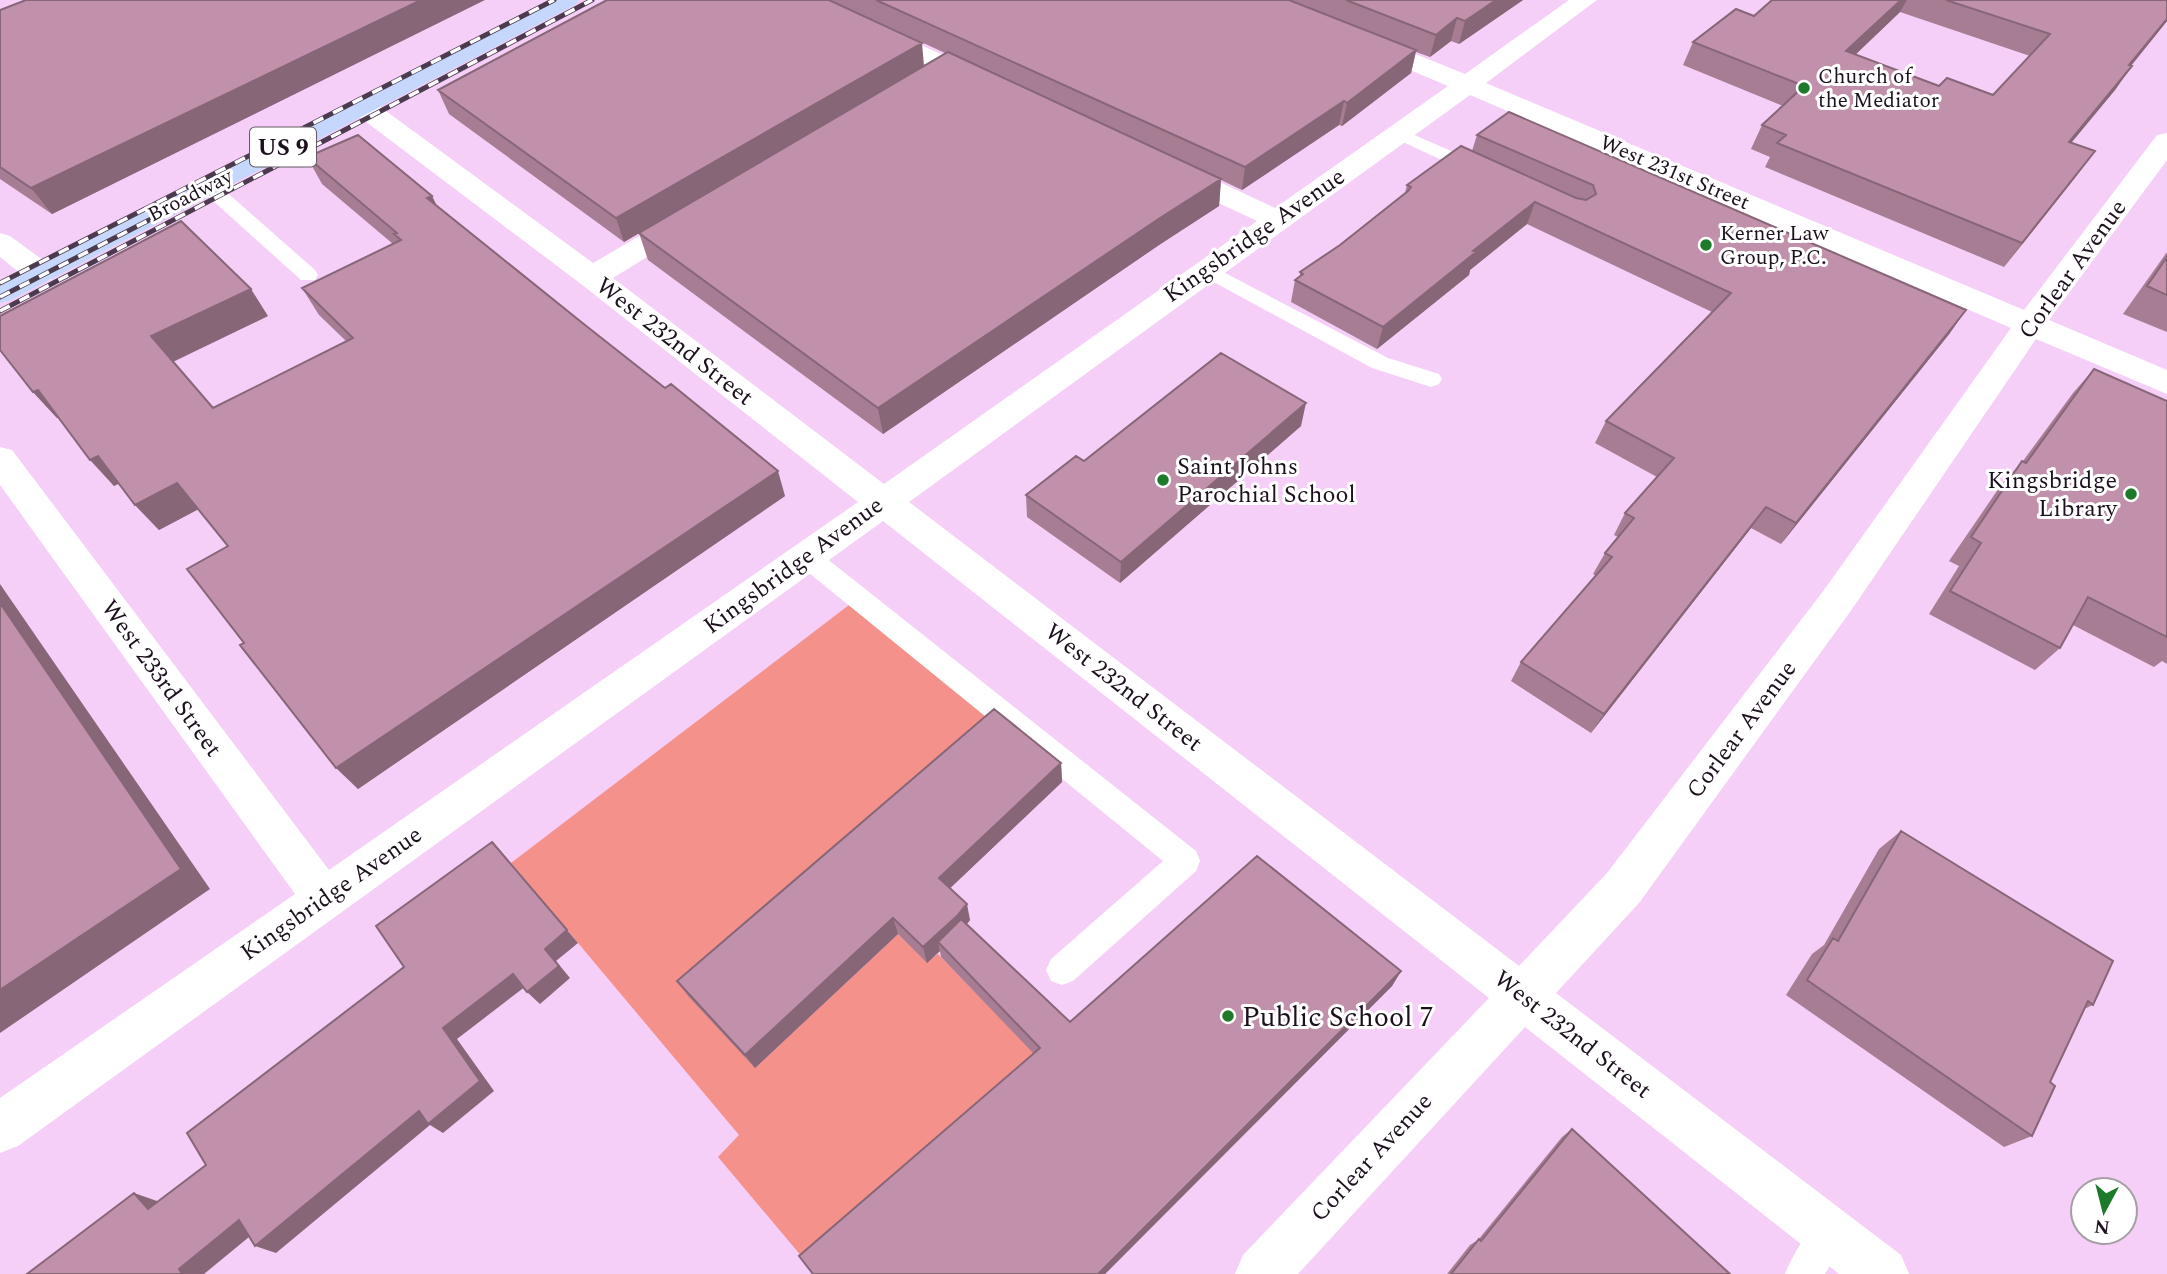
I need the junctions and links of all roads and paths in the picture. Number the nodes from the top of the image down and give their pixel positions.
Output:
1 (567, 0) edge
2 (1585, 0) edge
3 (853, 20) edge
4 (1342, 33) edge
5 (948, 66) junction
6 (925, 80) edge
7 (1469, 83) junction
8 (1000, 90) edge
9 (362, 106) junction
10 (1398, 134) junction
11 (2167, 141) edge
12 (1150, 161) edge
13 (1499, 180) edge
14 (208, 186) junction
15 (711, 206) edge
16 (1276, 219) junction
17 (0, 242) edge
18 (1206, 269) junction
19 (40, 273) junction
20 (308, 275) dead end
21 (592, 277) junction
22 (0, 293) edge
23 (2030, 324) junction
24 (1430, 379) dead end
25 (2167, 383) edge
26 (0, 459) edge
27 (882, 501) junction
28 (807, 557) junction
29 (324, 898) junction
30 (1062, 970) dead end
31 (1522, 995) junction
32 (0, 1128) edge
33 (1830, 1233) junction
34 (1262, 1274) edge
35 (1803, 1274) edge
36 (1882, 1274) edge

1 - 9 main road, Broadway / US 9
2 - 7 street, Kingsbridge Avenue
3 - 5 street
4 - 7 street, West 231st Street
5 - 6 street
5 - 8 street
7 - 10 street, Kingsbridge Avenue
7 - 23 street, West 231st Street
9 - 14 main road, Broadway / US 9
9 - 21 street, West 232nd Street
10 - 13 lane
10 - 16 street, Kingsbridge Avenue
11 - 23 street, Corlear Avenue
12 - 16 street
14 - 19 main road, Broadway / US 9
14 - 20 lane
15 - 21 street
16 - 18 street, Kingsbridge Avenue
17 - 19 street
18 - 24 lane
18 - 27 street, Kingsbridge Avenue
19 - 22 main road, Broadway / US 9
21 - 27 street, West 232nd Street
23 - 25 street, West 231st Street
23 - 31 street, Corlear Avenue
26 - 29 street, West 233rd Street
27 - 28 street, Kingsbridge Avenue
27 - 31 street, West 232nd Street
28 - 29 street, Kingsbridge Avenue
28 - 30 lane
29 - 32 street, Kingsbridge Avenue
31 - 33 street, West 232nd Street
31 - 34 street, Corlear Avenue
33 - 35 lane
33 - 36 street, West 232nd Street

